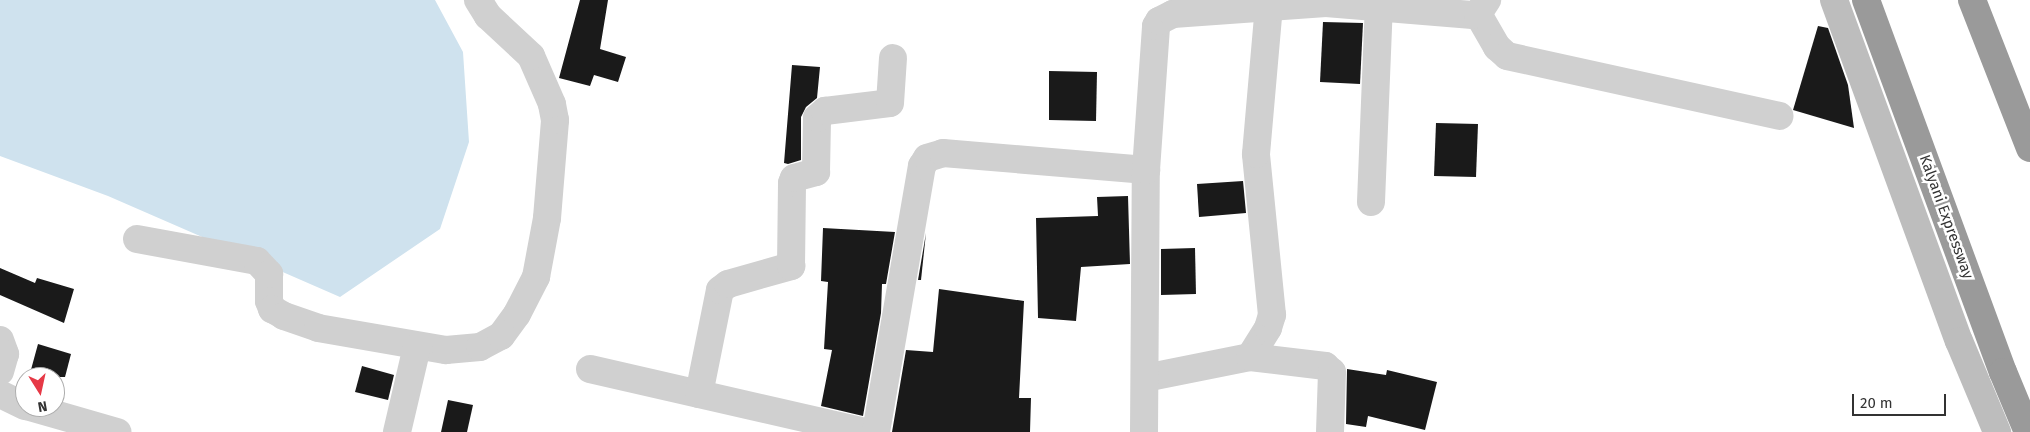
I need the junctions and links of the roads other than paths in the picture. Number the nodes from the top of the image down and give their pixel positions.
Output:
1 (478, 0) edge
2 (1834, 0) edge
3 (1866, 0) edge
4 (1972, 0) edge
5 (1269, 5) junction
6 (1379, 6) junction
7 (1483, 7) edge
8 (893, 58) dead end
9 (1779, 116) dead end
10 (2030, 148) edge
11 (1146, 170) junction
12 (1371, 202) dead end
13 (137, 239) dead end
14 (417, 347) junction
15 (1250, 357) junction
16 (590, 369) dead end
17 (1145, 378) junction
18 (0, 394) edge
19 (699, 394) junction
20 (15, 401) edge
21 (65, 417) edge
22 (117, 432) edge
23 (397, 432) edge
24 (864, 432) edge
25 (876, 432) edge
26 (1144, 432) edge
27 (1330, 432) edge
28 (1997, 432) edge
29 (2028, 432) edge

1 - 14 street
2 - 28 street
3 - 29 highway, Kalyani Expressway
4 - 10 highway
5 - 6 street
5 - 11 street
5 - 15 street
6 - 7 street
6 - 12 street
7 - 9 street
8 - 19 street
11 - 17 street
11 - 25 street
13 - 14 street
14 - 23 street
15 - 17 street
15 - 27 street
16 - 19 street
17 - 26 street
18 - 20 street
19 - 24 street
21 - 22 street

